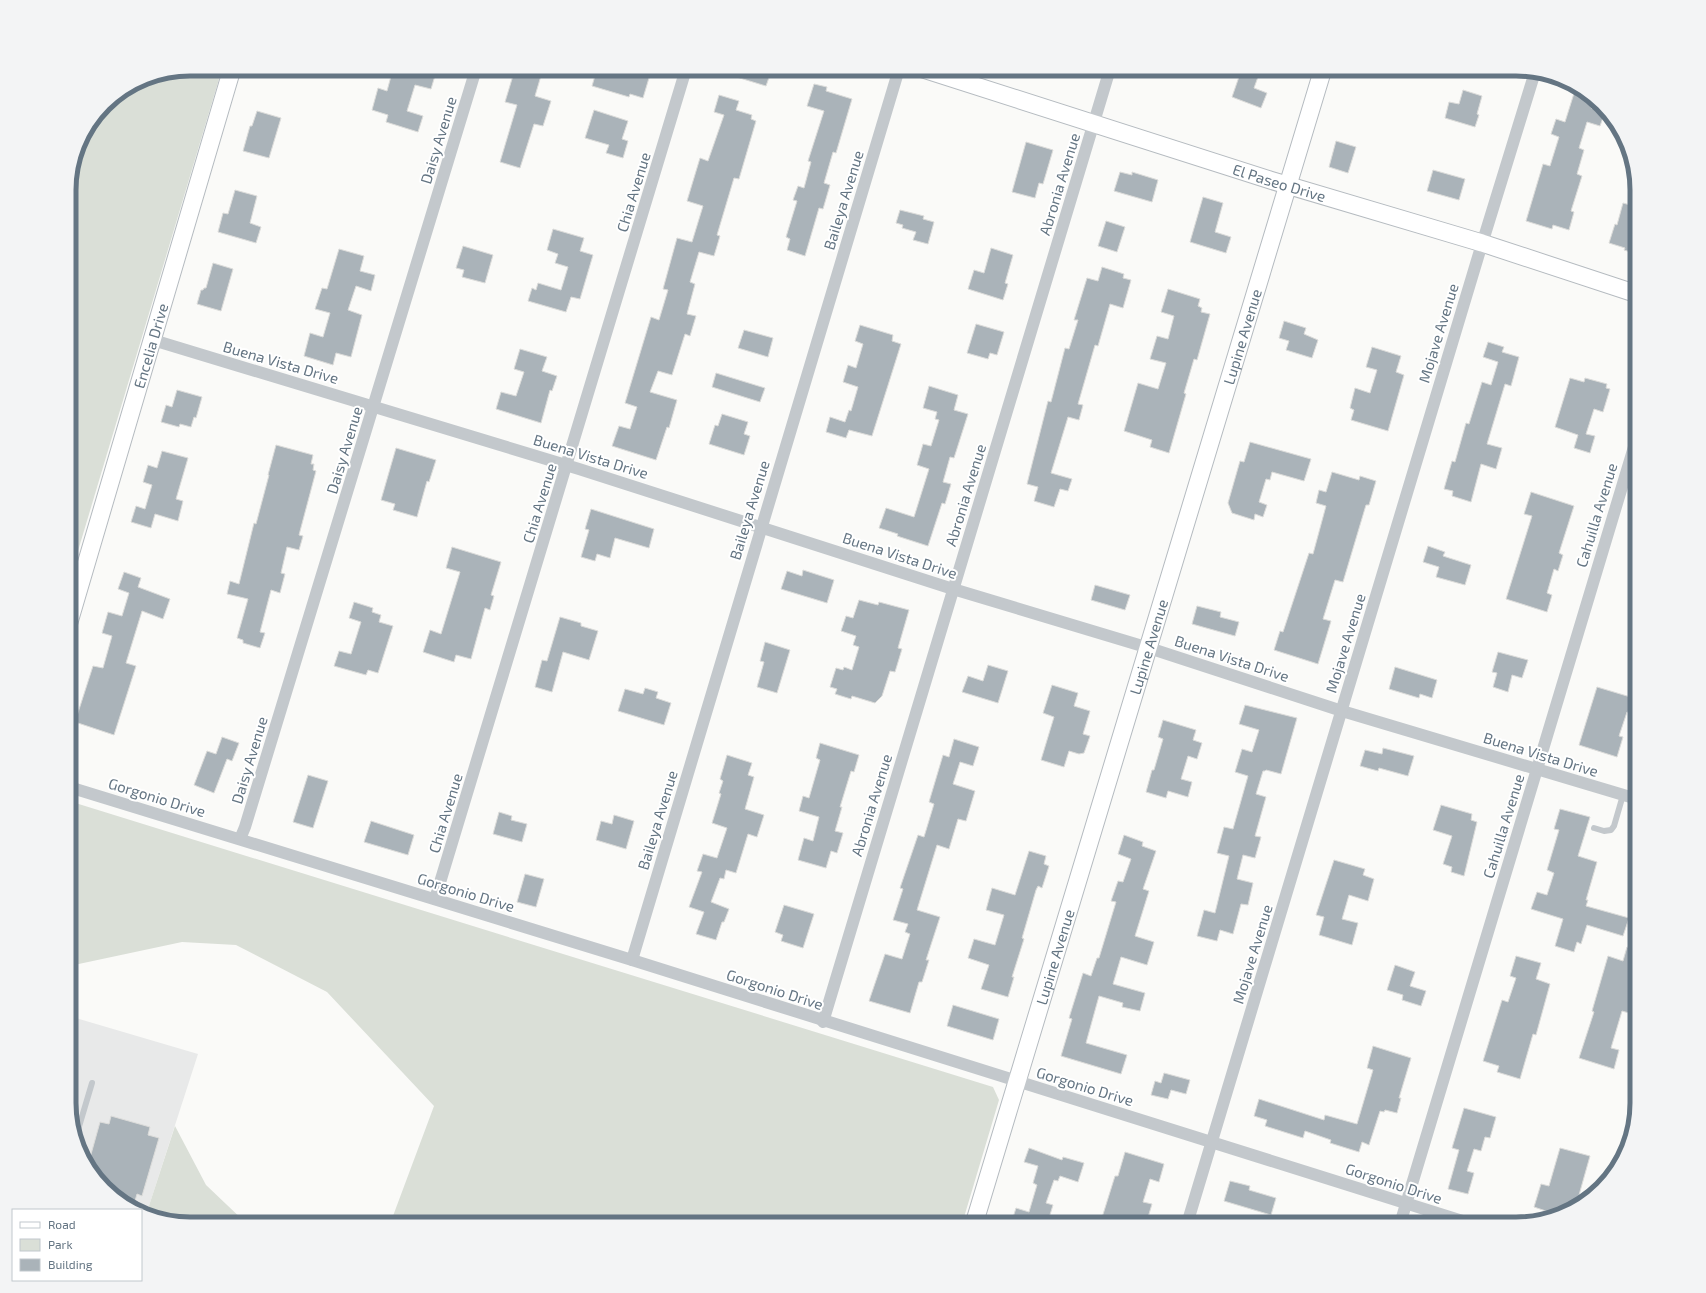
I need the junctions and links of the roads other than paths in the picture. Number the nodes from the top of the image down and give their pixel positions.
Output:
1 (230, 76) edge
2 (474, 76) edge
3 (684, 76) edge
4 (897, 76) edge
5 (945, 76) edge
6 (1108, 76) edge
7 (1321, 76) edge
8 (1533, 77) edge
9 (1094, 123) junction
10 (1288, 185) junction
11 (1482, 243) junction
12 (1630, 292) edge
13 (153, 340) junction
14 (374, 406) junction
15 (1630, 460) edge
16 (567, 465) junction
17 (761, 527) junction
18 (953, 589) junction
19 (76, 598) edge
20 (1149, 648) junction
21 (1342, 711) junction
22 (1536, 770) junction
23 (76, 789) edge
24 (1624, 795) junction
25 (1630, 797) edge
26 (1594, 828) dead end
27 (240, 839) junction
28 (435, 899) junction
29 (632, 960) junction
30 (823, 1022) junction
31 (1017, 1081) junction
32 (92, 1083) dead end
33 (79, 1128) edge
34 (1212, 1141) junction
35 (1406, 1204) junction
36 (976, 1217) edge
37 (1189, 1217) edge
38 (1402, 1217) edge
39 (1449, 1217) edge

1 - 13 street, Encelia Drive
2 - 14 street, Daisy Avenue
3 - 16 street, Chia Avenue
4 - 17 street, Baileya Avenue
5 - 9 street, El Paseo Drive
6 - 9 street, Abronia Avenue
7 - 10 street, Lupine Avenue
8 - 11 street, Mojave Avenue
9 - 10 street, El Paseo Drive
9 - 18 street, Abronia Avenue
10 - 11 street, El Paseo Drive
10 - 20 street, Lupine Avenue
11 - 12 street, El Paseo Drive
11 - 21 street, Mojave Avenue
13 - 14 street, Buena Vista Drive
13 - 19 street, Encelia Drive
14 - 16 street, Buena Vista Drive
14 - 27 street, Daisy Avenue
15 - 22 street, Cahuilla Avenue
16 - 17 street, Buena Vista Drive
16 - 28 street, Chia Avenue
17 - 18 street, Buena Vista Drive
17 - 29 street, Baileya Avenue
18 - 20 street, Buena Vista Drive
18 - 30 street, Abronia Avenue
20 - 21 street, Buena Vista Drive
20 - 31 street, Lupine Avenue
21 - 22 street, Buena Vista Drive
21 - 34 street, Mojave Avenue
22 - 24 street, Buena Vista Drive
22 - 35 street, Cahuilla Avenue
23 - 27 street, Gorgonio Drive
24 - 25 street, Buena Vista Drive
24 - 26 lane
27 - 28 street, Gorgonio Drive
28 - 29 street, Gorgonio Drive
29 - 30 street, Gorgonio Drive
30 - 31 street, Gorgonio Drive
31 - 34 street, Gorgonio Drive
31 - 36 street, Lupine Avenue
32 - 33 lane
34 - 35 street, Gorgonio Drive
34 - 37 street, Mojave Avenue
35 - 38 street, Cahuilla Avenue
35 - 39 street, Gorgonio Drive

